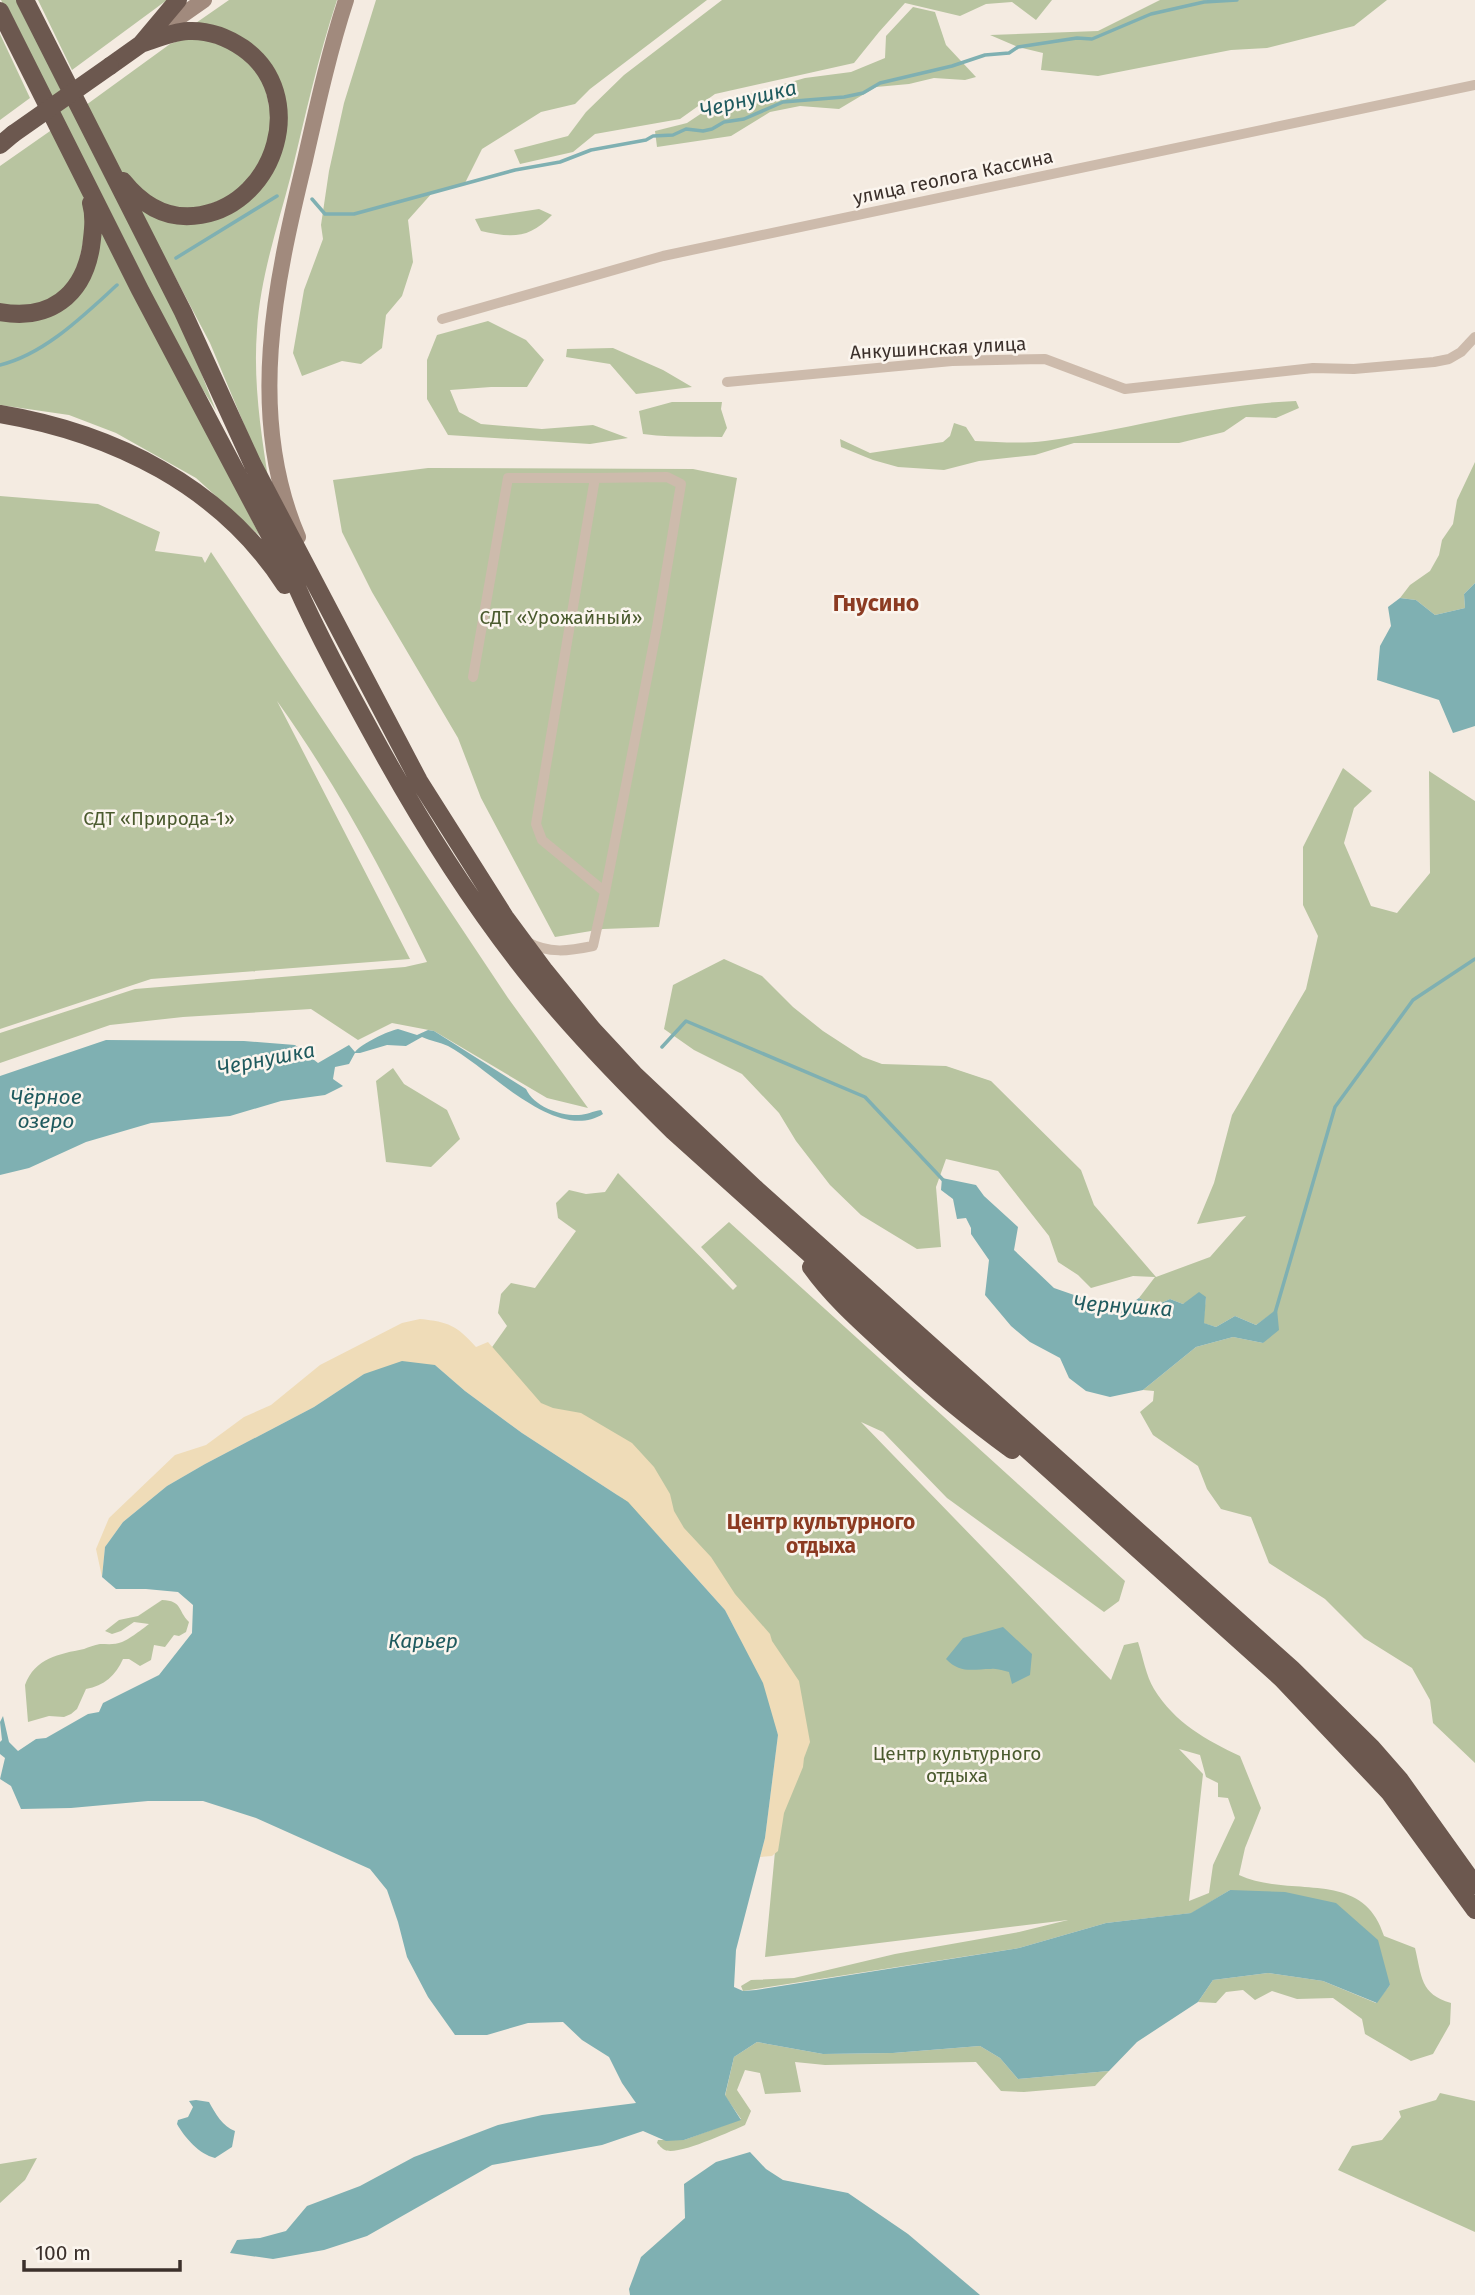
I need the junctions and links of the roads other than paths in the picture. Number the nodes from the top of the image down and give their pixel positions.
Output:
1 (178, 0) edge
2 (204, 0) edge
3 (346, 0) edge
4 (28, 5) edge
5 (0, 11) edge
6 (0, 20) edge
7 (12, 34) junction
8 (141, 44) junction
9 (1475, 85) edge
10 (3, 141) edge
11 (104, 158) junction
12 (83, 179) junction
13 (0, 312) edge
14 (442, 318) dead end
15 (1475, 337) edge
16 (727, 382) dead end
17 (0, 414) edge
18 (595, 478) junction
19 (334, 620) junction
20 (316, 631) junction
21 (473, 677) dead end
22 (605, 892) junction
23 (522, 940) junction
24 (1475, 1885) edge
25 (1475, 1910) edge

1 - 8 highway
2 - 8 main road
3 - 19 main road
4 - 11 highway
5 - 7 highway
6 - 7 highway
7 - 12 highway
8 - 10 highway, bridge
8 - 11 highway
9 - 14 street, улица геолога Кассина
11 - 19 highway
12 - 13 highway
12 - 20 highway
15 - 16 street, Анкушинская улица
17 - 20 highway
18 - 21 street
18 - 22 street
18 - 22 street
19 - 23 highway
20 - 25 highway
22 - 23 street
23 - 24 highway

